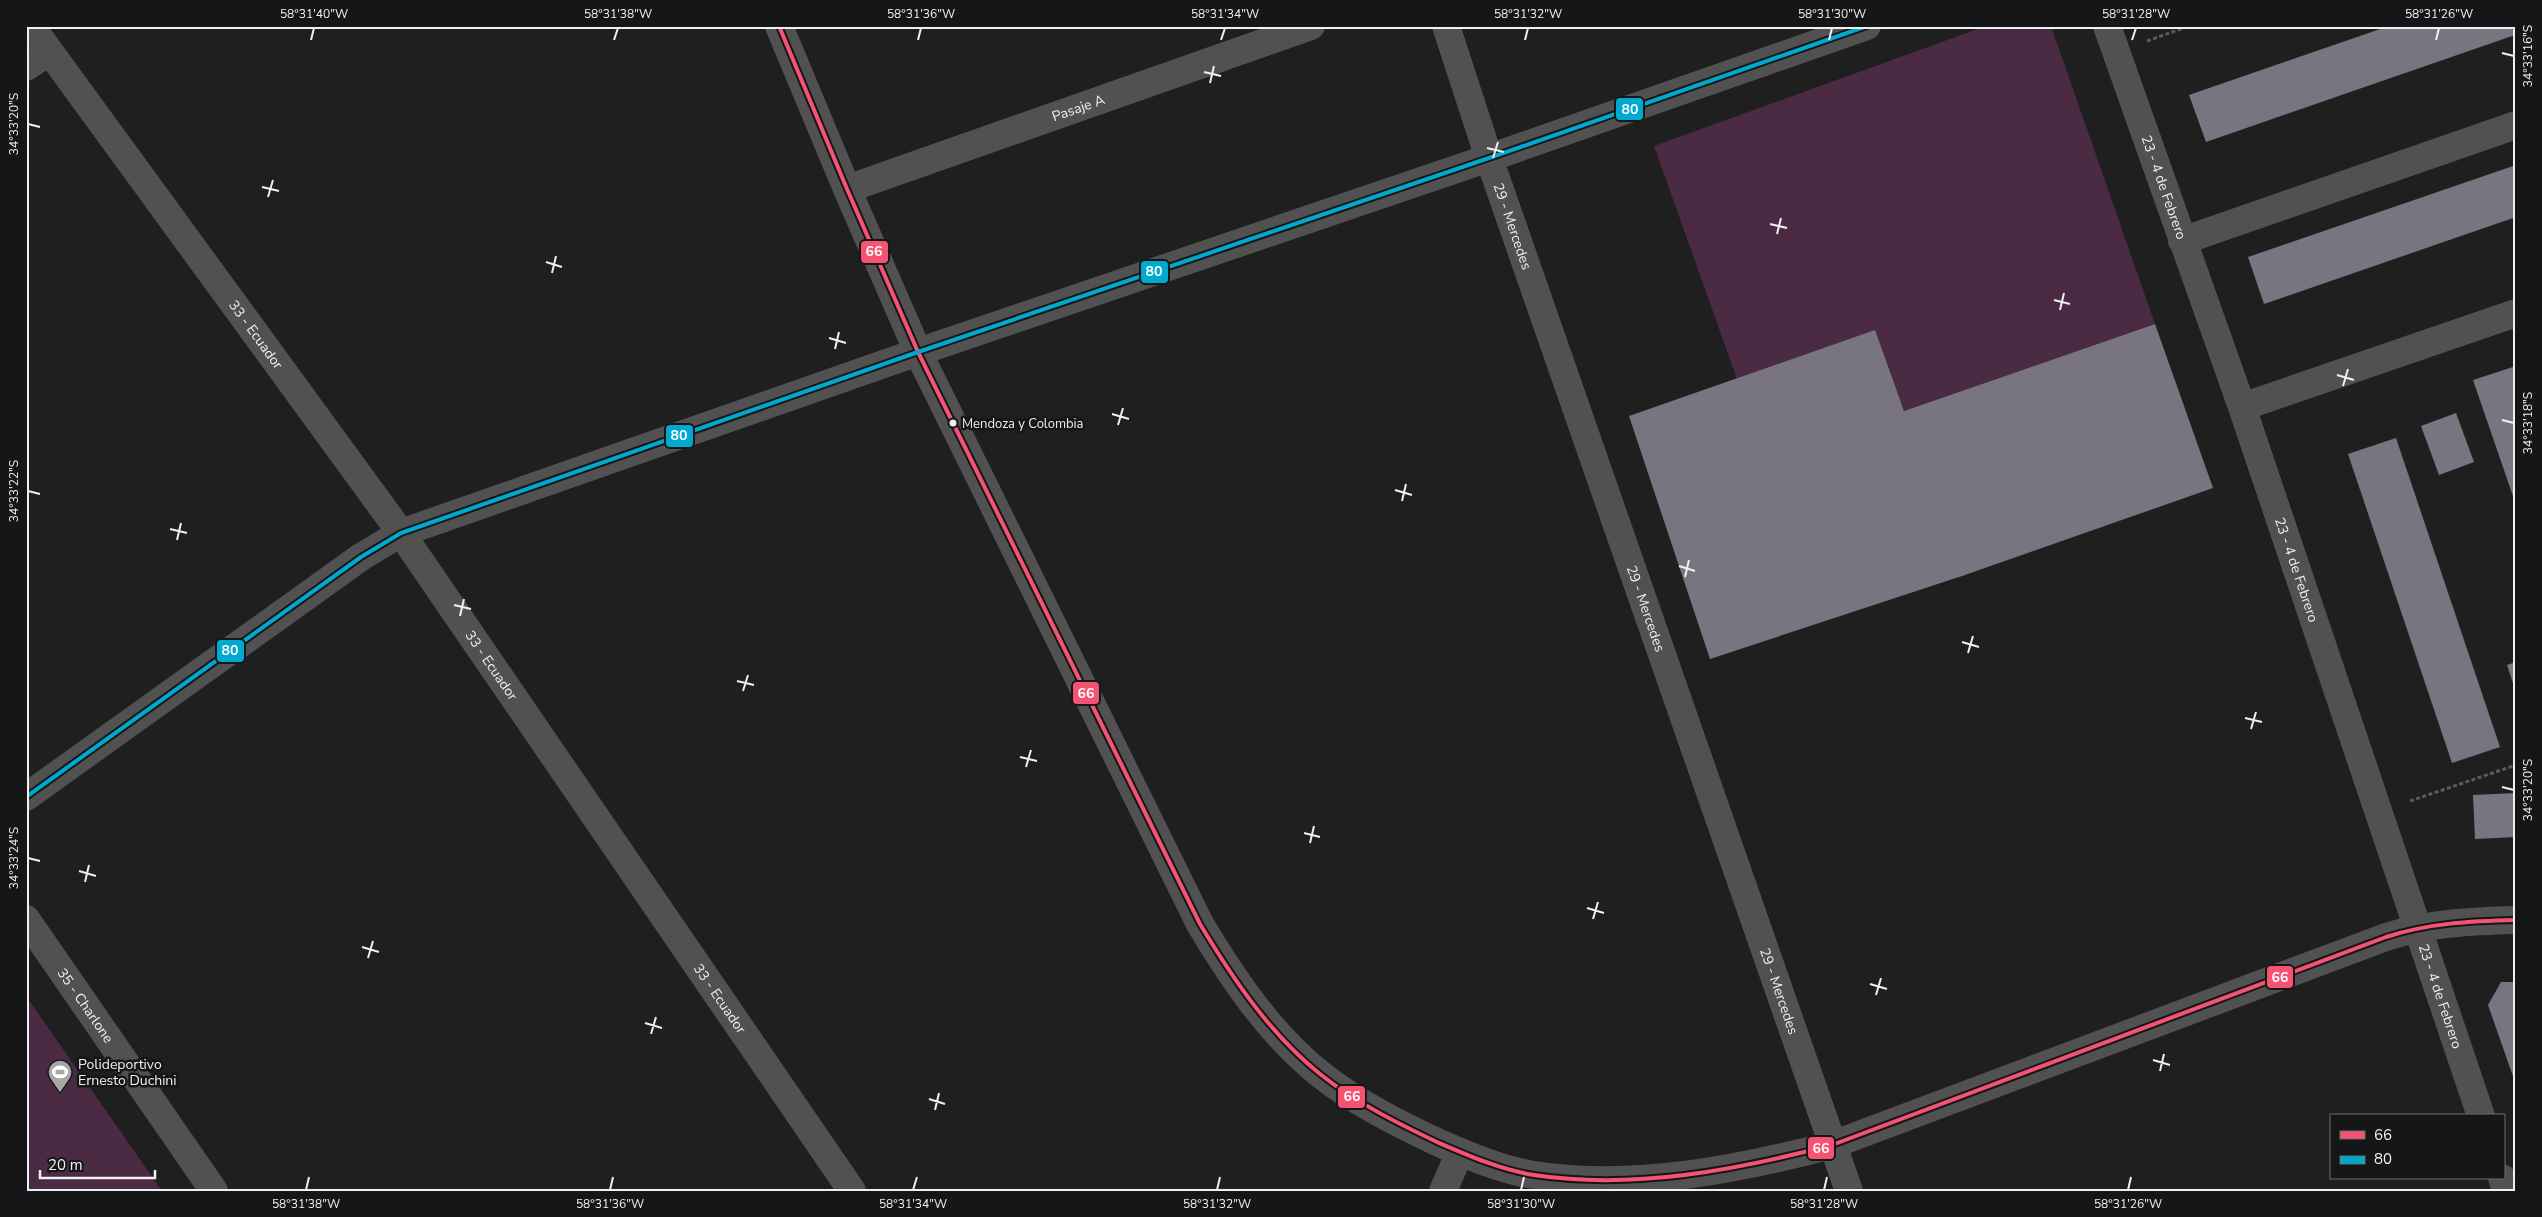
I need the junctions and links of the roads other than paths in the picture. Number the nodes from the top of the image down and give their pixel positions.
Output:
1 (31, 26) edge
2 (779, 26) edge
3 (1311, 26) edge
4 (1446, 26) edge
5 (1868, 26) edge
6 (2107, 26) edge
7 (49, 52) junction
8 (26, 67) edge
9 (2516, 125) edge
10 (1489, 158) junction
11 (846, 189) junction
12 (2182, 241) junction
13 (2516, 313) edge
14 (918, 352) junction
15 (2242, 407) junction
16 (401, 533) junction
17 (26, 797) edge
18 (26, 919) edge
19 (2516, 920) edge
20 (2416, 927) junction
21 (2479, 1114) edge
22 (1832, 1144) junction
23 (1460, 1152) junction
24 (214, 1191) edge
25 (852, 1191) edge
26 (1444, 1191) edge
27 (1849, 1191) edge

1 - 7 street, 33 - Ecuador
2 - 11 street
3 - 11 street, Pasaje A
4 - 10 street, 29 - Mercedes
5 - 10 street
6 - 12 street, 23 - 4 de Febrero
7 - 8 street
7 - 16 street, 33 - Ecuador
9 - 12 street
10 - 14 street
10 - 22 street, 29 - Mercedes
11 - 14 street
12 - 15 street, 23 - 4 de Febrero
13 - 15 street
14 - 16 street
14 - 23 street
15 - 20 street, 23 - 4 de Febrero
16 - 17 street
16 - 25 street, 33 - Ecuador
18 - 24 street, 35 - Charlone
19 - 20 street
20 - 21 street, 23 - 4 de Febrero
20 - 22 street
22 - 23 street
22 - 27 street, 29 - Mercedes
23 - 26 street

